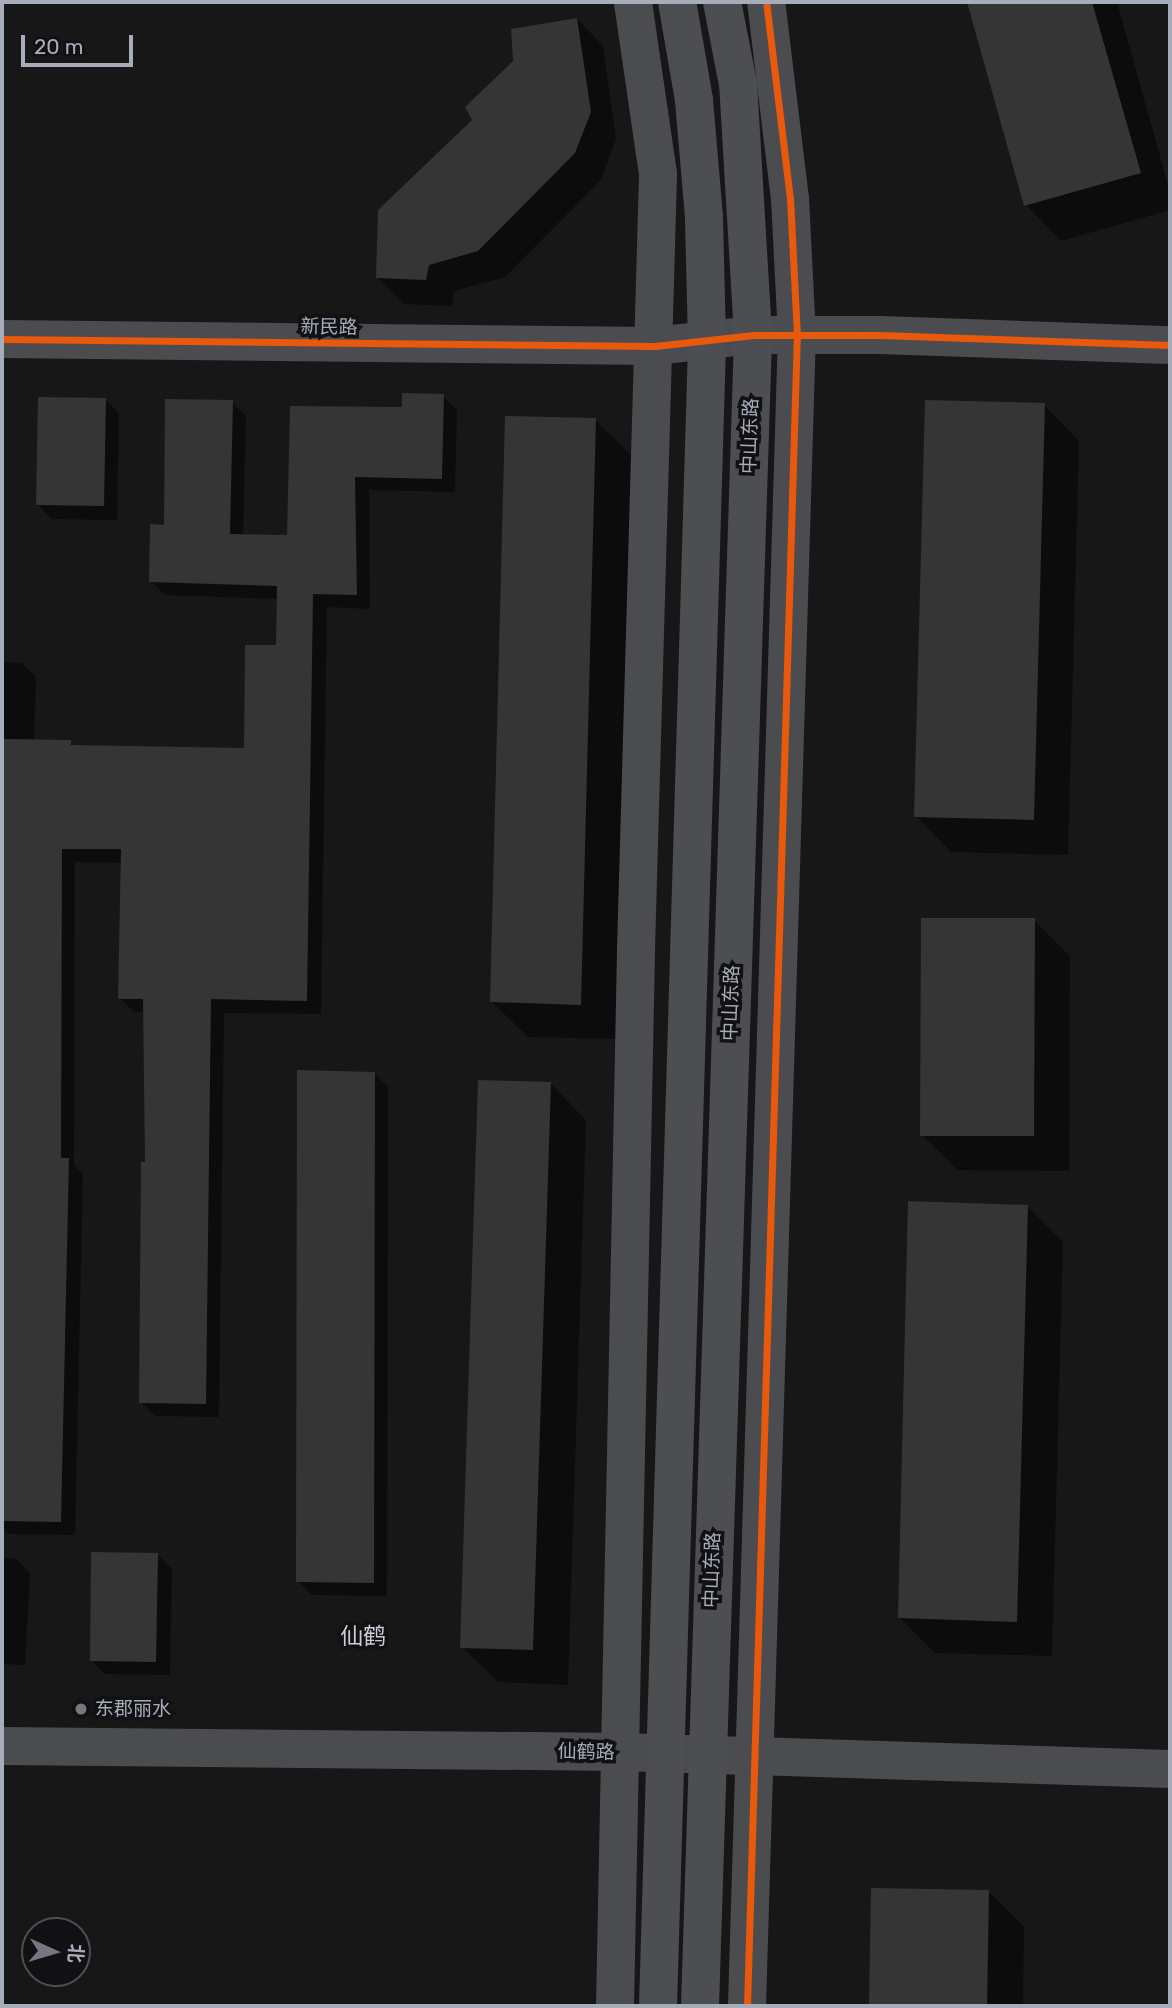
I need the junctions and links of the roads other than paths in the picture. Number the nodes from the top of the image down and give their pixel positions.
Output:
1 (633, 2) edge
2 (677, 2) edge
3 (722, 2) edge
4 (766, 2) edge
5 (753, 335) junction
6 (797, 337) junction
7 (2, 340) edge
8 (707, 341) junction
9 (1170, 345) edge
10 (655, 346) junction
11 (2, 1746) edge
12 (622, 1752) junction
13 (664, 1755) junction
14 (706, 1756) junction
15 (752, 1756) junction
16 (1170, 1769) edge
17 (615, 2006) edge
18 (658, 2006) edge
19 (700, 2006) edge
20 (747, 2006) edge

1 - 10 street
2 - 8 main road
3 - 5 main road, 中山东路
4 - 6 street
5 - 6 street, 新民路
5 - 8 street, 新民路
5 - 14 main road, 中山东路
6 - 9 street, 新民路
6 - 15 street
7 - 10 street, 新民路
8 - 10 street, 新民路
8 - 13 main road
10 - 12 street
11 - 12 street, 仙鹤路
12 - 13 street, 仙鹤路
12 - 17 street
13 - 14 street, 仙鹤路
13 - 18 main road
14 - 15 street, 仙鹤路
14 - 19 main road, 中山东路
15 - 16 street, 仙鹤路
15 - 20 street

